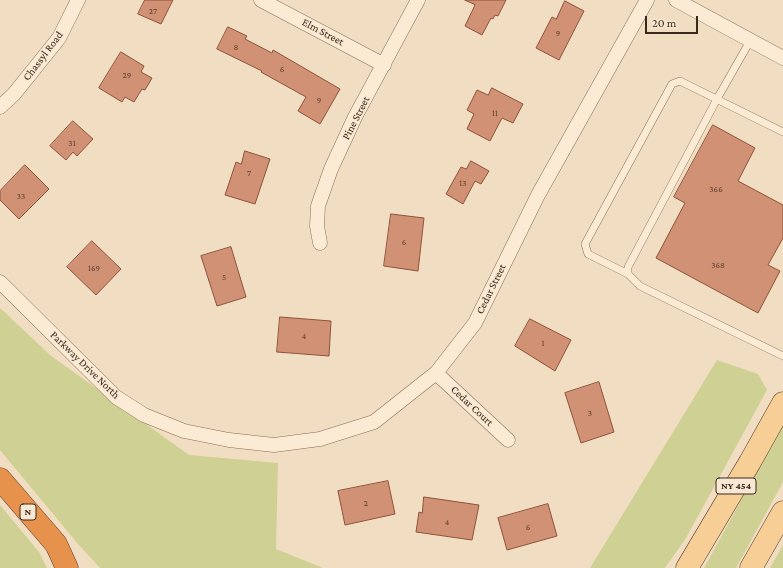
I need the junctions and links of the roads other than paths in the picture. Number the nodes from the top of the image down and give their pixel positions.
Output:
1 (78, 0) edge
2 (261, 0) edge
3 (418, 0) edge
4 (647, 0) edge
5 (676, 0) edge
6 (750, 41) junction
7 (783, 58) edge
8 (384, 65) junction
9 (717, 99) junction
10 (0, 107) edge
11 (783, 132) edge
12 (320, 243) dead end
13 (628, 274) junction
14 (0, 282) edge
15 (783, 356) edge
16 (436, 373) junction
17 (783, 403) edge
18 (229, 440) joint
19 (508, 440) dead end
20 (0, 479) edge
21 (783, 512) edge
22 (56, 544) junction
23 (67, 568) edge
24 (81, 568) edge
25 (687, 568) edge
26 (751, 568) edge

1 - 10 street, Chassyl Road
2 - 8 street, Elm Street
3 - 8 street, Pine Street
4 - 16 street, Cedar Street
5 - 6 street
6 - 7 street
6 - 9 lane
8 - 12 street, Pine Street
9 - 11 lane
9 - 13 lane
9 - 13 lane
13 - 15 lane
14 - 18 street, Parkway Drive North
16 - 18 street, Cedar Street
16 - 19 street, Cedar Court
17 - 25 main road, NY 454
20 - 22 highway, N
21 - 26 main road
22 - 23 highway, N
22 - 24 highway

